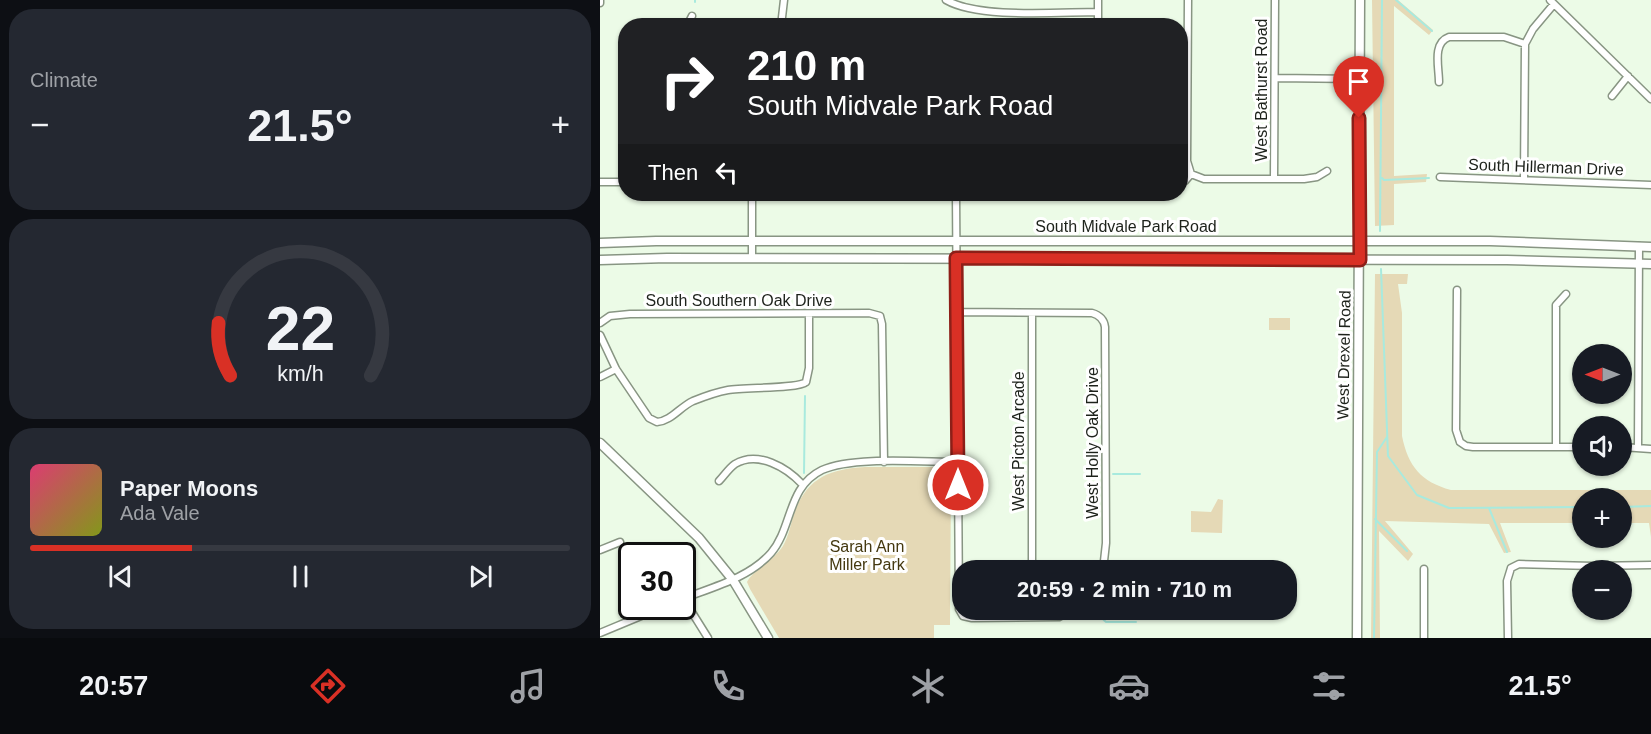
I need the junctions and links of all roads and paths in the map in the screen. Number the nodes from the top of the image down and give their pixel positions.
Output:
1 (784, 0) edge
2 (946, 0) edge
3 (1098, 0) edge
4 (1188, 0) edge
5 (1275, 0) edge
6 (1360, 0) edge
7 (1552, 2) edge
8 (1098, 12) junction
9 (783, 18) edge
10 (1098, 18) edge
11 (1188, 18) edge
12 (1525, 44) junction
13 (1628, 76) junction
14 (1275, 78) junction
15 (1360, 79) junction
16 (1439, 82) dead end
17 (1612, 96) dead end
18 (1651, 99) edge
19 (1188, 164) edge
20 (1327, 171) dead end
21 (1191, 174) junction
22 (1440, 177) dead end
23 (1188, 178) edge
24 (1274, 179) junction
25 (1524, 179) junction
26 (600, 182) edge
27 (618, 182) edge
28 (1651, 185) edge
29 (752, 201) edge
30 (957, 201) edge
31 (752, 241) junction
32 (956, 241) junction
33 (1359, 241) junction
34 (600, 243) edge
35 (1639, 246) junction
36 (1651, 247) edge
37 (752, 258) junction
38 (956, 258) junction
39 (600, 260) edge
40 (1360, 260) junction
41 (1639, 263) junction
42 (1651, 264) edge
43 (1456, 290) dead end
44 (1566, 294) dead end
45 (957, 312) junction
46 (1032, 313) junction
47 (810, 314) junction
48 (600, 322) edge
49 (600, 334) edge
50 (616, 369) junction
51 (600, 377) edge
52 (600, 443) edge
53 (1556, 447) junction
54 (1572, 447) edge
55 (1632, 448) edge
56 (1638, 448) junction
57 (1651, 449) edge
58 (884, 462) junction
59 (958, 462) junction
60 (719, 481) dead end
61 (802, 484) junction
62 (618, 543) edge
63 (600, 550) edge
64 (958, 560) edge
65 (1032, 560) edge
66 (1104, 560) edge
67 (1651, 565) edge
68 (1632, 566) edge
69 (1572, 567) edge
70 (1424, 569) dead end
71 (733, 580) junction
72 (696, 593) edge
73 (696, 619) edge
74 (631, 620) edge
75 (600, 633) edge
76 (708, 638) edge
77 (768, 638) edge
78 (1357, 638) edge
79 (1424, 638) edge
80 (1508, 638) edge

1 - 9 street
2 - 8 street
3 - 8 street
4 - 11 street
5 - 14 street, West Bathurst Road
6 - 15 main road, West Drexel Road
7 - 12 street
7 - 13 street
8 - 10 street
12 - 16 street
12 - 25 street
13 - 17 street
13 - 18 street
14 - 15 street
14 - 24 street, West Bathurst Road
15 - 33 main road, West Drexel Road
19 - 21 street
20 - 24 street
21 - 23 street
21 - 24 street
22 - 25 street, South Hillerman Drive
25 - 28 street, South Hillerman Drive
26 - 27 street
29 - 31 street
30 - 32 street
31 - 32 main road, South Midvale Park Road
31 - 34 main road, South Midvale Park Road
31 - 37 street
32 - 33 main road, South Midvale Park Road
32 - 38 street
33 - 35 main road, South Midvale Park Road
33 - 40 main road, West Drexel Road
35 - 36 main road, South Midvale Park Road
35 - 41 street
37 - 38 main road, South Midvale Park Road
37 - 39 main road, South Midvale Park Road
38 - 40 main road, South Midvale Park Road
38 - 45 street
40 - 41 main road, South Midvale Park Road
40 - 78 main road, West Drexel Road
41 - 42 main road, South Midvale Park Road
41 - 56 street
43 - 53 street
44 - 53 street
45 - 46 street
45 - 59 street
46 - 65 street, West Picton Arcade
46 - 66 street, West Holly Oak Drive
47 - 48 street, South Southern Oak Drive
47 - 50 street
47 - 58 street, South Southern Oak Drive
49 - 50 street
50 - 51 street
52 - 71 main road
53 - 54 street
55 - 56 street
56 - 57 street
58 - 59 street
58 - 61 street
59 - 64 street
60 - 61 street
61 - 71 street
62 - 63 street
67 - 68 street
69 - 80 street
70 - 79 street
71 - 72 street
71 - 77 main road
73 - 76 street
74 - 75 street

